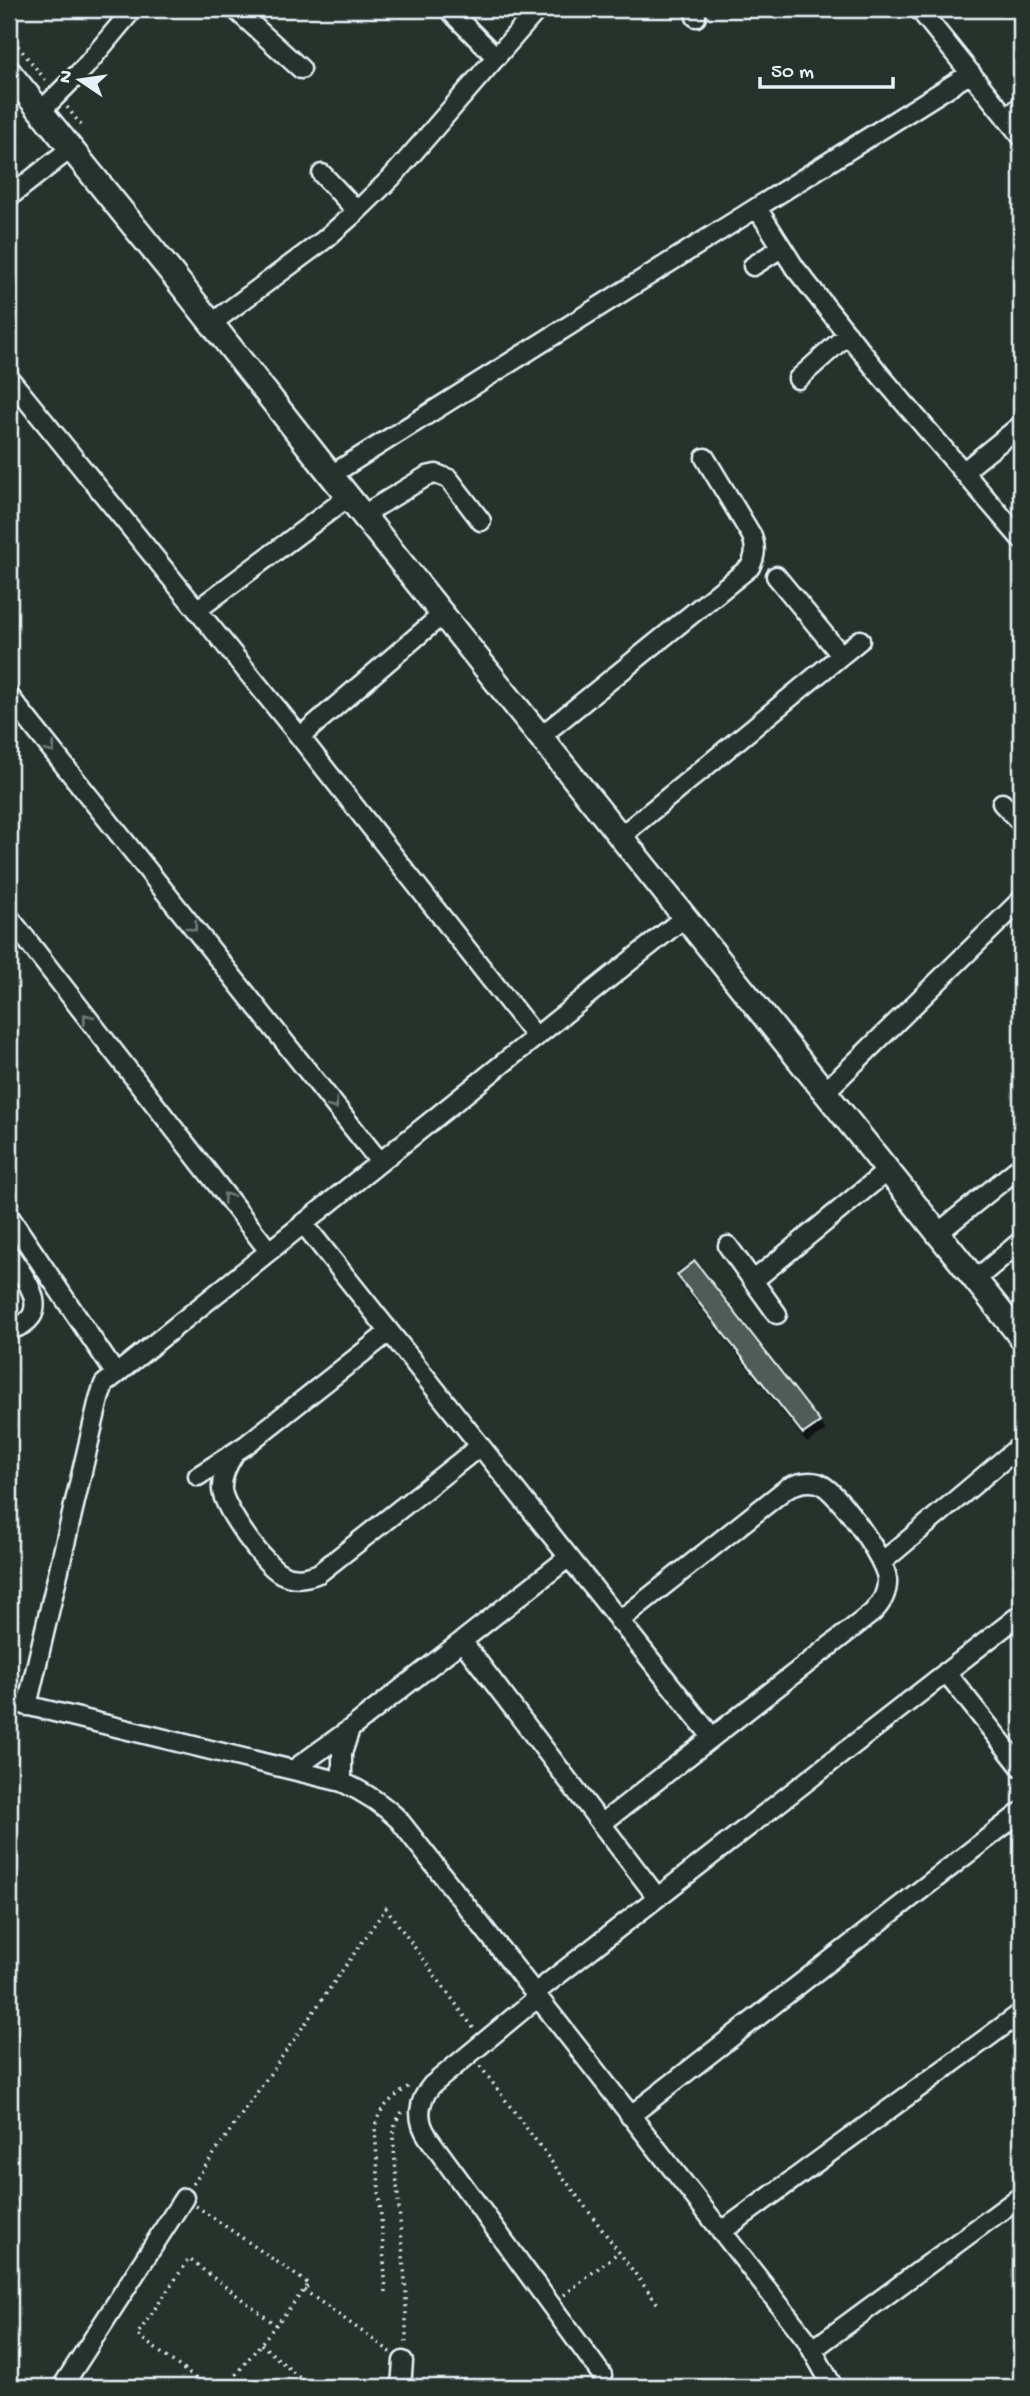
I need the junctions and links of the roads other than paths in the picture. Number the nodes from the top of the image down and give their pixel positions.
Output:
1 (133, 9) edge
2 (234, 9) edge
3 (448, 9) edge
4 (538, 9) edge
5 (919, 9) edge
6 (496, 57) junction
7 (301, 69) dead end
8 (9, 72) edge
9 (971, 73) junction
10 (1021, 106) edge
11 (40, 112) junction
12 (1006, 118) junction
13 (1021, 136) edge
14 (70, 149) junction
15 (322, 174) dead end
16 (9, 197) edge
17 (757, 208) junction
18 (357, 211) junction
19 (781, 248) junction
20 (753, 266) dead end
21 (212, 323) junction
22 (848, 334) junction
23 (9, 378) edge
24 (798, 379) dead end
25 (1021, 425) edge
26 (705, 458) dead end
27 (963, 472) junction
28 (331, 475) junction
29 (356, 506) junction
30 (481, 521) dead end
31 (1021, 539) edge
32 (776, 576) dead end
33 (197, 610) junction
34 (443, 614) junction
35 (860, 640) dead end
36 (841, 655) junction
37 (9, 695) edge
38 (541, 736) junction
39 (300, 737) junction
40 (1002, 803) dead end
41 (1021, 823) edge
42 (621, 836) junction
43 (1021, 900) edge
44 (9, 917) edge
45 (685, 917) junction
46 (536, 1037) junction
47 (825, 1092) junction
48 (380, 1163) junction
49 (1021, 1166) edge
50 (887, 1171) junction
51 (9, 1216) edge
52 (303, 1223) junction
53 (937, 1233) junction
54 (1021, 1241) edge
55 (728, 1246) dead end
56 (269, 1251) junction
57 (9, 1254) edge
58 (975, 1280) junction
59 (753, 1282) junction
60 (776, 1314) dead end
61 (10, 1330) dead end
62 (389, 1332) junction
63 (1021, 1337) edge
64 (116, 1373) junction
65 (1021, 1445) edge
66 (480, 1446) junction
67 (234, 1454) junction
68 (198, 1476) dead end
69 (569, 1557) junction
70 (882, 1562) junction
71 (1021, 1614) edge
72 (619, 1621) junction
73 (462, 1641) junction
74 (946, 1672) junction
75 (9, 1701) edge
76 (27, 1706) junction
77 (350, 1729) junction
78 (712, 1737) junction
79 (1021, 1767) edge
80 (293, 1770) junction
81 (342, 1782) junction
82 (1021, 1812) edge
83 (601, 1824) junction
84 (657, 1897) junction
85 (536, 1996) junction
86 (1021, 2012) edge
87 (630, 2116) junction
88 (1021, 2196) edge
89 (184, 2197) road end
90 (721, 2232) junction
91 (812, 2350) junction
92 (403, 2361) road end
93 (602, 2375) dead end
94 (62, 2387) edge
95 (401, 2387) edge
96 (833, 2387) edge

1 - 11 street
2 - 7 street
3 - 6 street
4 - 6 street
5 - 9 street
6 - 18 street
8 - 11 main road
9 - 12 street
9 - 17 street
10 - 12 street
11 - 14 main road
12 - 13 street
14 - 16 street
14 - 21 main road
15 - 18 street
17 - 19 street
17 - 28 street
18 - 21 street
19 - 20 street
19 - 22 street
21 - 28 main road
22 - 24 street
22 - 27 street
23 - 33 street
25 - 27 street
26 - 38 street
27 - 31 street
28 - 29 main road
29 - 30 street
29 - 33 street
29 - 34 main road
32 - 36 street
33 - 39 street
34 - 38 main road
34 - 39 street
35 - 36 street
36 - 42 street
37 -> 48 street
38 - 42 main road
39 - 46 street
40 - 41 street
42 - 45 main road
43 - 47 street
56 -> 44 street
45 - 46 street
45 - 47 main road
46 - 48 street
47 - 50 main road
48 - 52 street
49 - 53 street
50 - 53 main road
50 - 59 street
51 - 64 street
52 - 56 street
52 - 62 street
53 - 58 main road
54 - 58 street
55 - 59 street
56 - 64 street
57 - 61 street
58 - 63 main road
59 - 60 street
62 - 66 street
62 - 67 street
64 - 76 street
65 - 70 street
66 - 67 street
66 - 69 street
67 - 68 street
69 - 72 street
69 - 73 street
70 - 72 street
70 - 78 street
71 - 74 street
72 - 78 street
73 - 77 street
73 - 83 street
74 - 79 street
74 - 84 street
75 - 76 street
76 - 80 street
77 - 80 street
77 - 81 street
78 - 83 street
80 - 81 street
81 - 85 street
82 - 87 street
83 - 84 street
84 - 85 street
85 - 87 street
85 - 93 street
86 - 90 street
87 - 90 street
88 - 91 street
89 - 94 street
90 - 91 street
91 - 96 street
92 - 95 street

